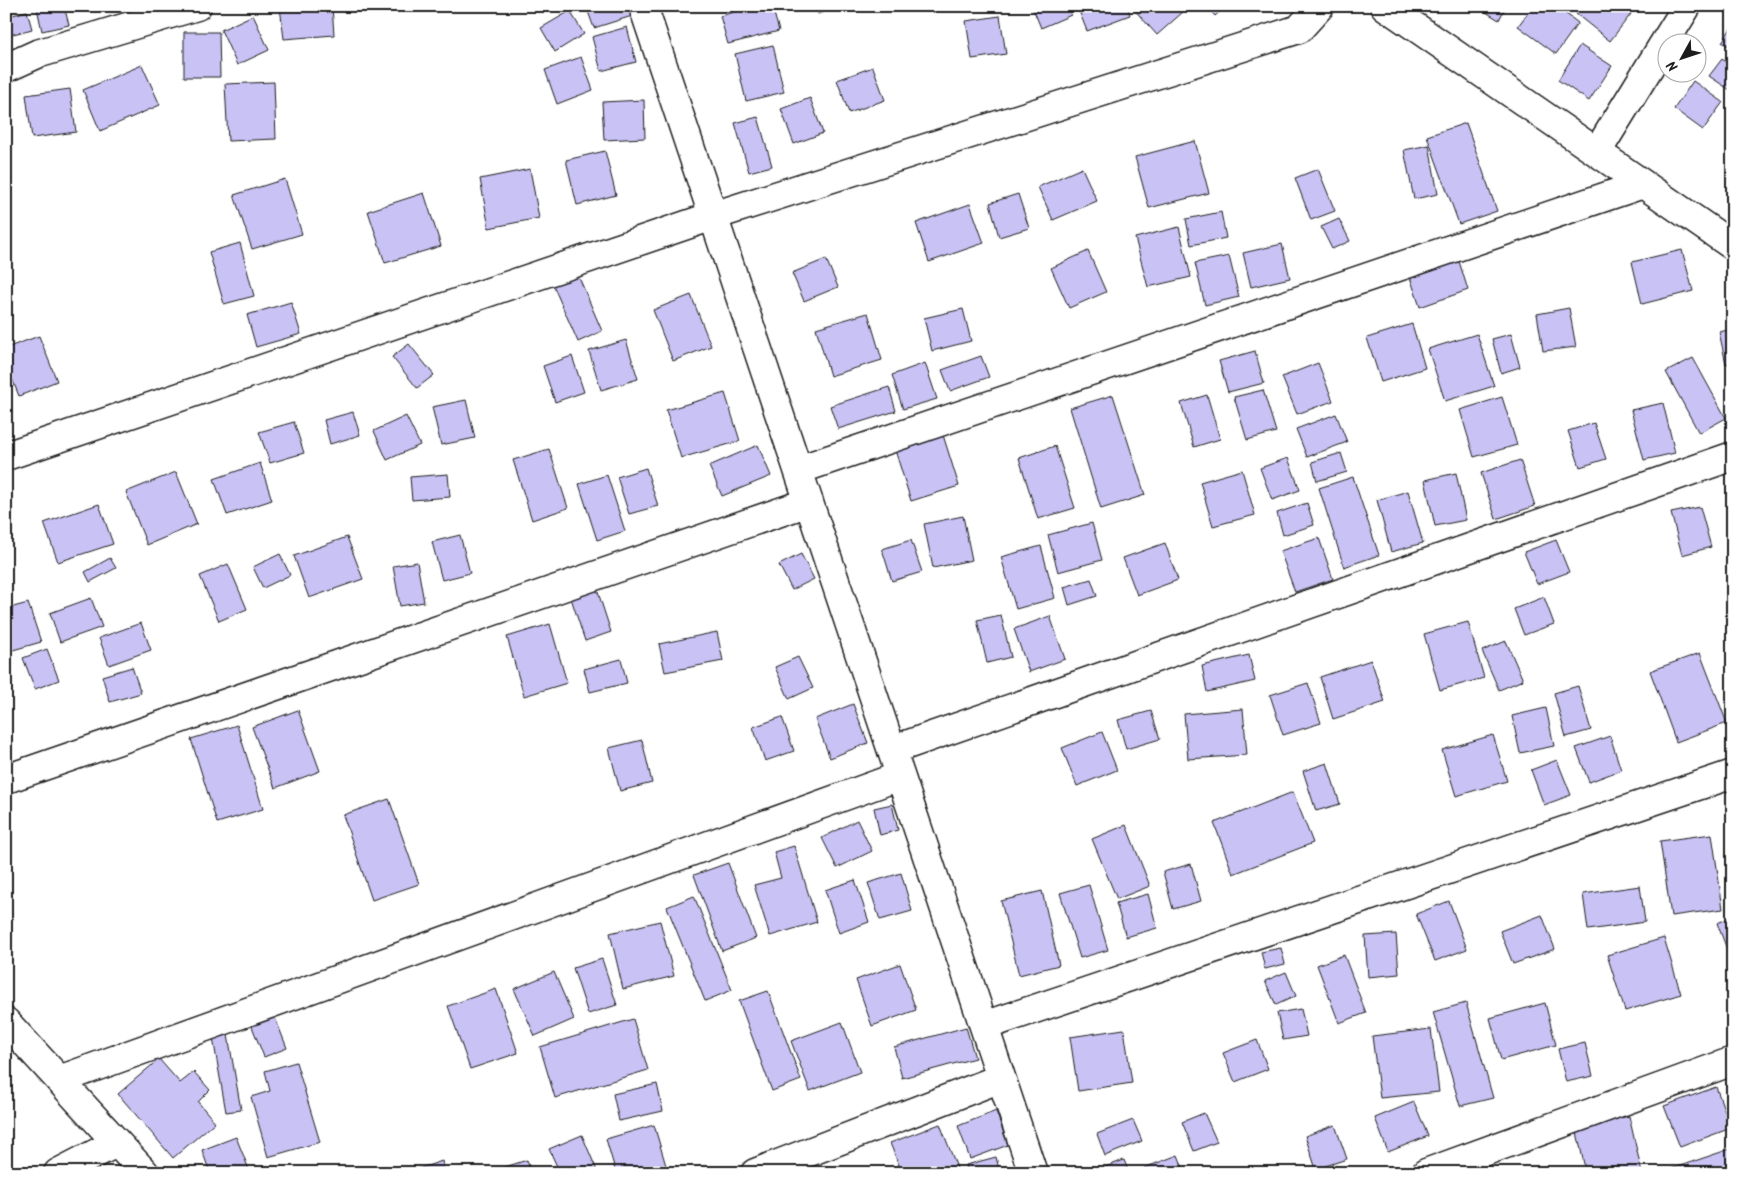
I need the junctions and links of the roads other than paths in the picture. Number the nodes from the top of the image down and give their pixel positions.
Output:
1 (197, 6) edge
2 (643, 6) edge
3 (1320, 6) edge
4 (1385, 6) edge
5 (1687, 6) edge
6 (6, 68) edge
7 (1596, 152) junction
8 (1643, 184) junction
9 (713, 216) junction
10 (1733, 246) edge
11 (6, 456) edge
12 (1733, 456) edge
13 (798, 470) junction
14 (809, 502) junction
15 (892, 750) junction
16 (1733, 774) edge
17 (900, 776) junction
18 (6, 779) edge
19 (6, 1022) edge
20 (984, 1026) junction
21 (1733, 1061) edge
22 (1001, 1078) junction
23 (59, 1080) junction
24 (116, 1143) junction
25 (58, 1173) edge
26 (145, 1173) edge
27 (754, 1173) edge
28 (1033, 1173) edge
29 (1426, 1173) edge

1 - 6 street
2 - 9 street
3 - 9 street
4 - 7 street
5 - 7 street
7 - 8 street
8 - 10 street
8 - 13 street
9 - 11 street
9 - 13 street
12 - 15 street
13 - 14 street
14 - 15 street
14 - 18 street
15 - 17 street
16 - 20 street
17 - 20 street
17 - 23 street
19 - 23 street
20 - 22 street
21 - 29 street
22 - 27 street
22 - 28 street
23 - 24 street
24 - 25 street
24 - 26 street

